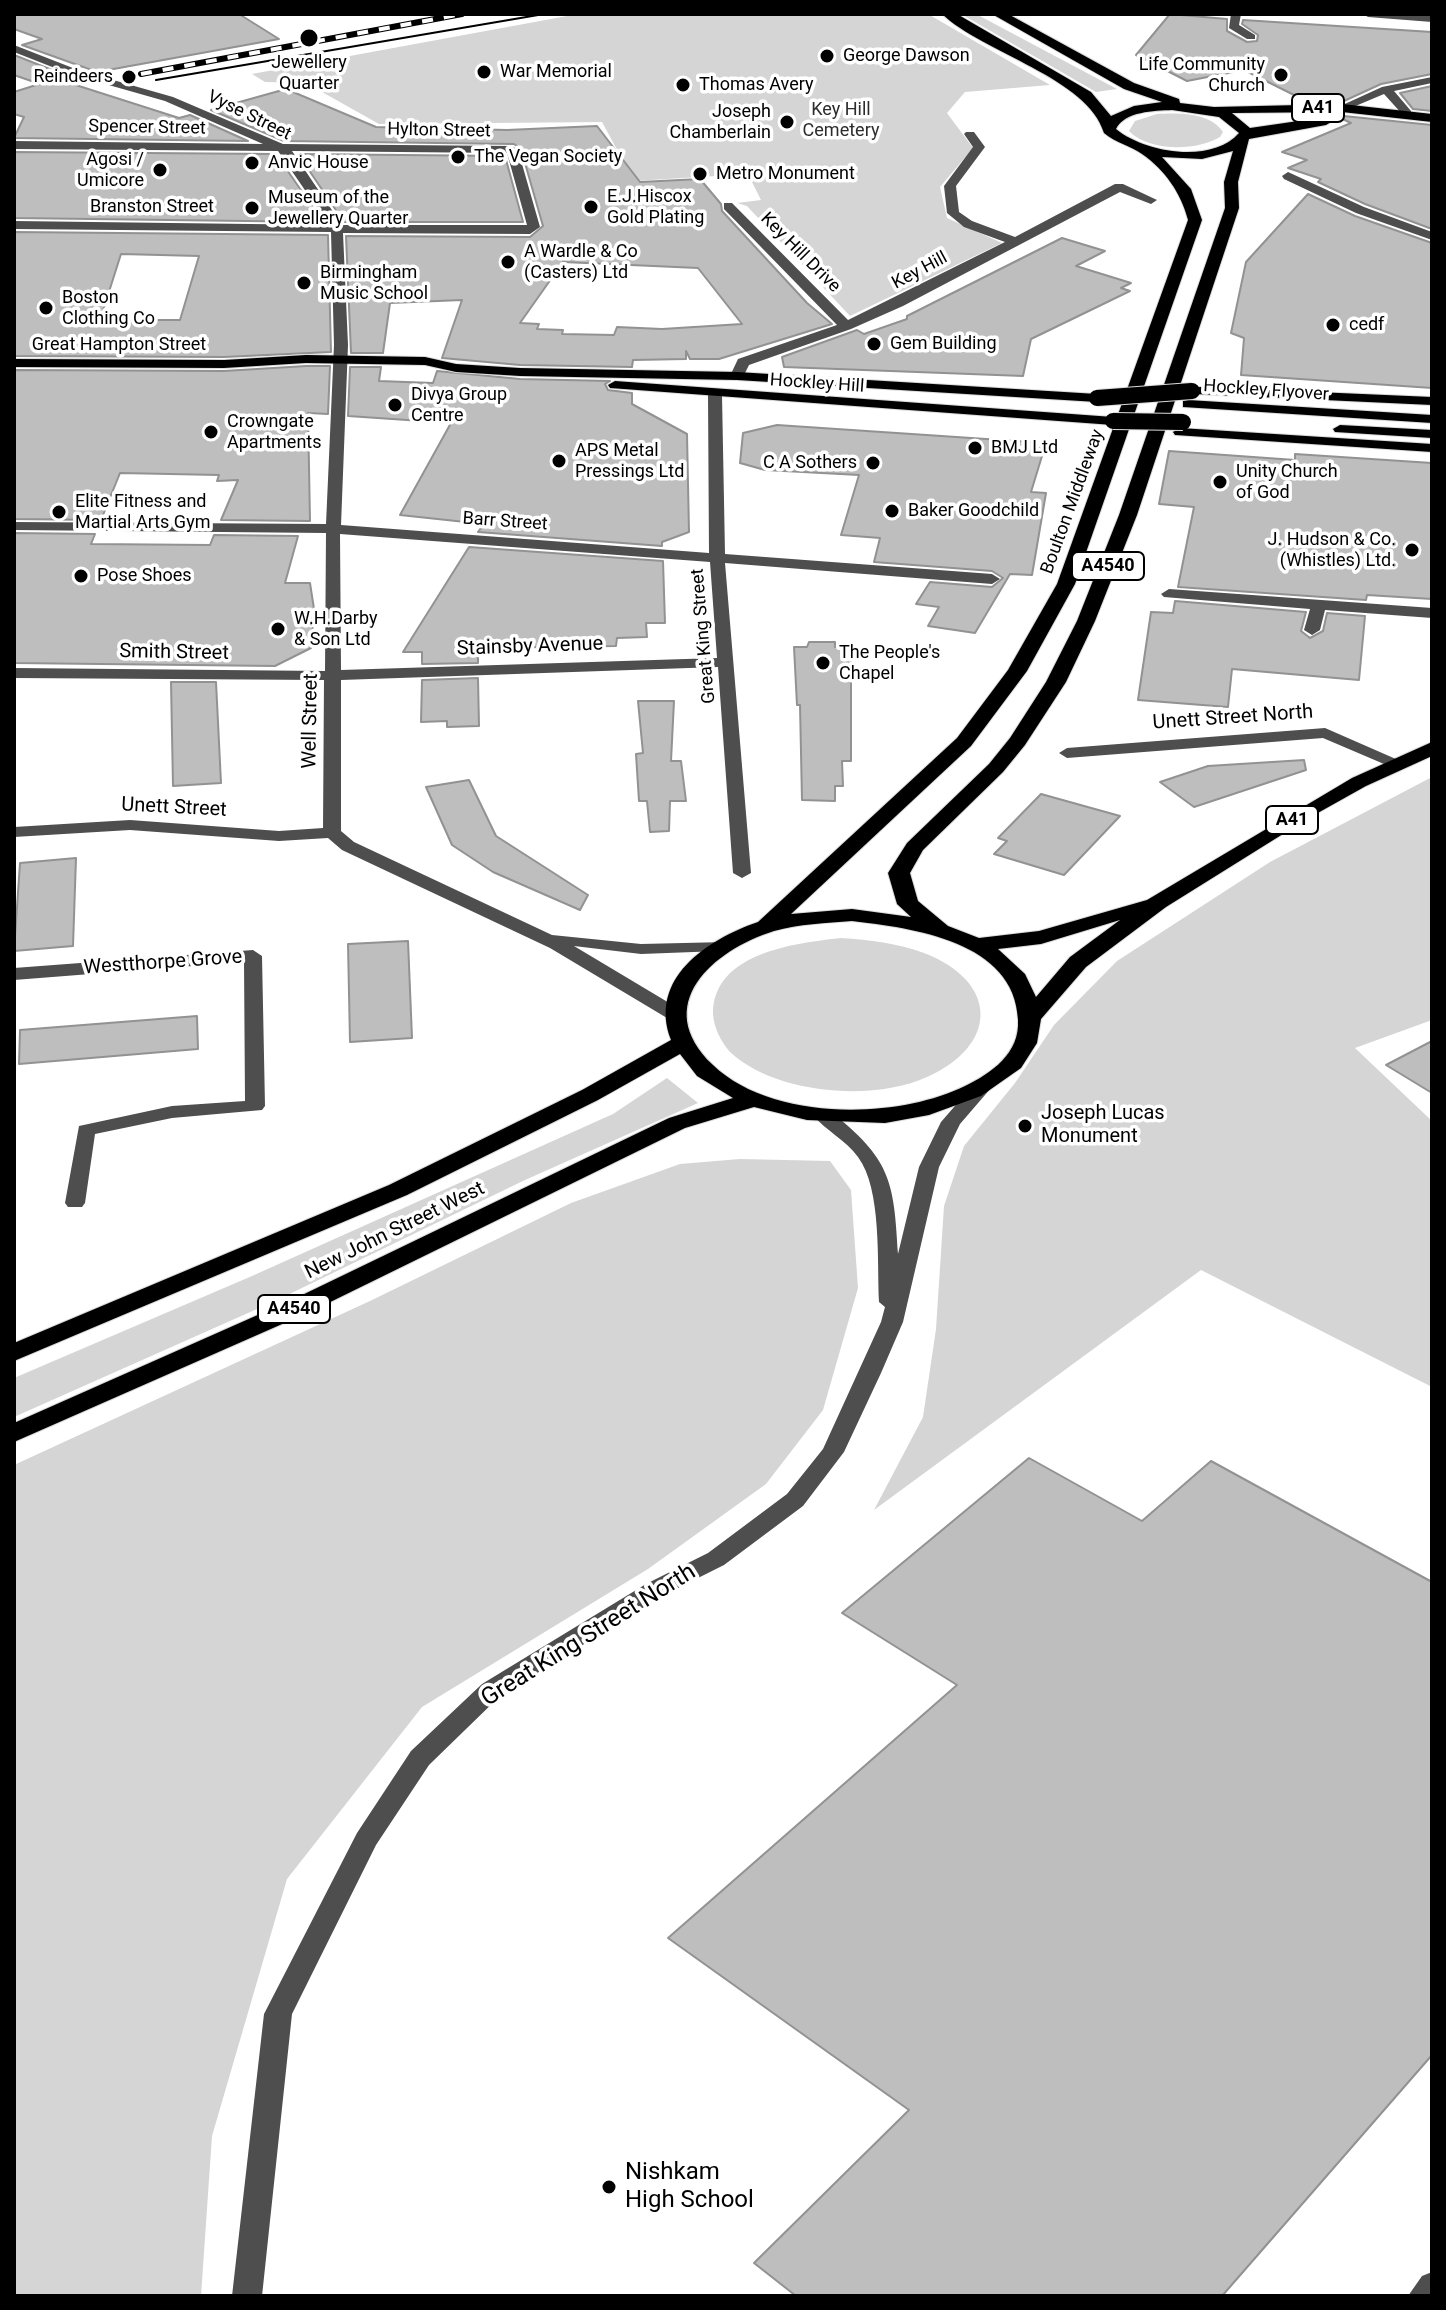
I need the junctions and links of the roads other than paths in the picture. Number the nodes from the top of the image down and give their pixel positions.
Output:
1 (948, 14) edge
2 (998, 14) edge
3 (1236, 14) edge
4 (1368, 14) edge
5 (1432, 19) edge
6 (1237, 30) junction
7 (1223, 31) dead end
8 (1251, 37) dead end
9 (14, 48) edge
10 (1432, 80) edge
11 (1386, 89) junction
12 (1342, 108) junction
13 (1199, 109) junction
14 (1407, 113) junction
15 (1432, 118) edge
16 (1110, 123) junction
17 (1432, 130) edge
18 (970, 134) dead end
19 (1244, 137) junction
20 (14, 145) edge
21 (280, 147) junction
22 (1146, 150) junction
23 (1288, 176) dead end
24 (1141, 178) dead end
25 (1119, 187) junction
26 (1313, 188) junction
27 (1290, 194) dead end
28 (1151, 200) dead end
29 (728, 206) dead end
30 (14, 225) edge
31 (337, 227) junction
32 (1432, 236) edge
33 (1015, 241) junction
34 (846, 326) junction
35 (14, 363) edge
36 (340, 366) junction
37 (520, 372) junction
38 (737, 376) junction
39 (715, 395) junction
40 (1097, 398) joint
41 (1190, 398) junction
42 (1432, 401) edge
43 (1432, 419) edge
44 (1182, 427) junction
45 (1432, 434) edge
46 (1432, 448) edge
47 (14, 526) edge
48 (333, 529) junction
49 (717, 558) junction
50 (992, 579) dead end
51 (1169, 594) dead end
52 (1319, 605) junction
53 (1432, 613) edge
54 (1312, 630) dead end
55 (727, 662) junction
56 (14, 673) edge
57 (334, 675) junction
58 (1432, 748) edge
59 (1067, 753) dead end
60 (1397, 763) junction
61 (14, 832) edge
62 (332, 833) junction
63 (742, 873) dead end
64 (1158, 902) junction
65 (766, 926) junction
66 (939, 929) junction
67 (546, 938) junction
68 (975, 945) junction
69 (720, 946) junction
70 (14, 974) edge
71 (674, 1014) junction
72 (1031, 1017) junction
73 (683, 1043) junction
74 (981, 1088) junction
75 (755, 1099) junction
76 (823, 1115) junction
77 (75, 1203) dead end
78 (892, 1322) junction
79 (14, 1353) edge
80 (14, 1433) edge
81 (1432, 2285) edge
82 (247, 2296) edge
83 (1423, 2296) edge

1 - 16 highway
2 - 13 highway
3 - 6 street
4 - 5 street
6 - 7 street
6 - 8 street
9 - 21 street, Vyse Street
10 - 11 street
11 - 12 street
11 - 14 street
12 - 13 highway, A41
12 - 14 highway, A41
13 - 16 highway
13 - 19 highway
14 - 15 highway, A41
16 - 22 highway
17 - 19 highway, A41
18 - 33 street
19 - 22 highway
19 - 66 highway, A4540
20 - 21 street, Spencer Street
21 - 31 street, Vyse Street
21 - 31 street, Hylton Street
22 - 65 highway, Boulton Middleway / A4540
23 - 26 street
24 - 25 street, Key Hill
25 - 28 street
25 - 33 street, Key Hill
26 - 27 street
26 - 32 street
29 - 34 street, Key Hill Drive
30 - 31 street, Branston Street
31 - 36 street
33 - 34 street, Key Hill
34 - 38 street, Key Hill
35 - 36 main road, Great Hampton Street
36 - 37 main road, Hockley Hill
36 - 48 street, Well Street
37 - 38 main road, Hockley Hill
37 - 39 main road, Hockley Hill
38 - 40 main road, Hockley Hill
39 - 44 main road, Hockley Hill, bridge
39 - 49 street, Great King Street
40 - 41 main road, Hockley Flyover, bridge
41 - 42 main road
41 - 43 main road, Hockley Flyover
44 - 45 main road, Hockley Flyover
44 - 46 main road
47 - 48 street, Barr Street
48 - 49 street, Barr Street
48 - 57 street, Well Street
49 - 50 street, Barr Street
49 - 55 street, Great King Street
51 - 52 street
52 - 53 street
52 - 54 street
55 - 57 street, Stainsby Avenue
55 - 63 street, Great King Street
56 - 57 street, Smith Street
57 - 62 street, Well Street
58 - 60 highway, A41
59 - 60 street, Unett Street North
60 - 64 highway, A41
61 - 62 street, Unett Street
62 - 67 street
64 - 68 highway, A41
64 - 72 highway, A41
65 - 66 highway, A4540
65 - 69 highway, A4540
66 - 68 highway, A4540
67 - 69 street
67 - 71 street
68 - 72 highway, A4540
69 - 71 highway, A4540
70 - 77 street, Westthorpe Grove
71 - 73 highway
72 - 74 highway
73 - 75 highway
73 - 79 highway, New John Street West
74 - 76 highway
74 - 78 street, Great King Street North
75 - 76 highway
75 - 80 highway, New John Street West / A4540
76 - 78 street, Great King Street North
78 - 82 street, Great King Street North
81 - 83 street

